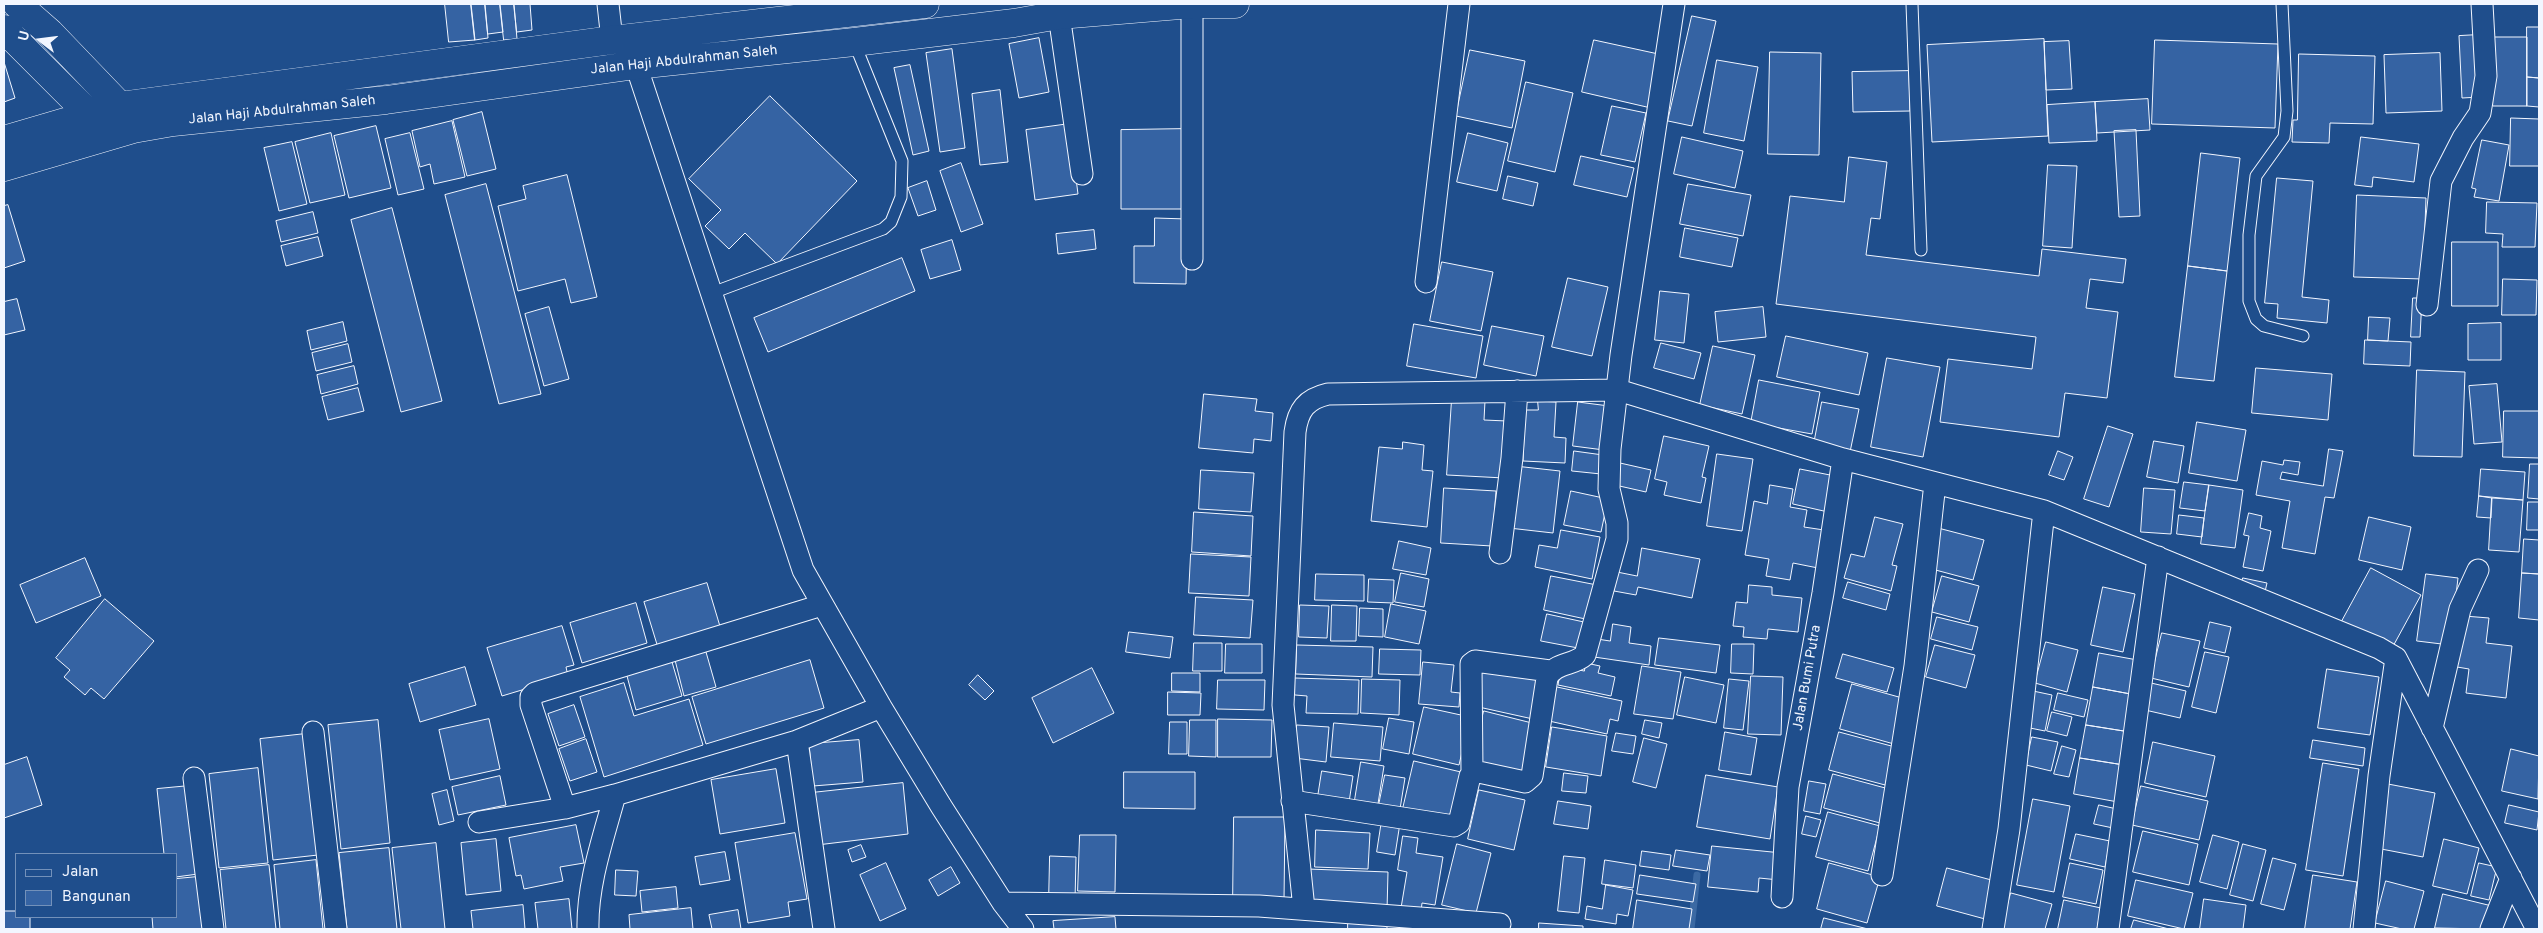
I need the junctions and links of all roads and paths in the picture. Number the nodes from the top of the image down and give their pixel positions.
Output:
1 (18, 4) edge
2 (608, 4) edge
3 (919, 4) edge
4 (1192, 4) edge
5 (1235, 4) edge
6 (1459, 4) edge
7 (1674, 4) edge
8 (1912, 4) edge
9 (2282, 4) edge
10 (2482, 4) edge
11 (1059, 15) junction
12 (721, 27) junction
13 (4, 29) edge
14 (612, 40) junction
15 (854, 42) junction
16 (727, 55) junction
17 (636, 64) junction
18 (120, 106) junction
19 (89, 114) junction
20 (133, 129) junction
21 (100, 139) junction
22 (4, 140) edge
23 (4, 167) edge
24 (1082, 174) dead end
25 (1921, 250) dead end
26 (1192, 258) dead end
27 (1426, 282) dead end
28 (712, 293) junction
29 (2427, 305) dead end
30 (2302, 336) dead end
31 (1618, 390) junction
32 (1517, 391) junction
33 (1843, 459) junction
34 (1936, 483) junction
35 (2044, 511) junction
36 (1500, 553) dead end
37 (2158, 557) junction
38 (2478, 570) dead end
39 (822, 605) junction
40 (2396, 658) junction
41 (1550, 671) junction
42 (881, 706) junction
43 (2432, 728) junction
44 (313, 732) dead end
45 (797, 740) junction
46 (1472, 772) junction
47 (194, 778) dead end
48 (615, 795) junction
49 (1292, 801) junction
50 (566, 808) junction
51 (479, 822) dead end
52 (1882, 875) dead end
53 (2511, 878) junction
54 (1782, 897) dead end
55 (1004, 903) junction
56 (1304, 909) junction
57 (1500, 924) dead end
58 (213, 929) edge
59 (336, 929) edge
60 (588, 929) edge
61 (824, 929) edge
62 (1023, 929) edge
63 (1993, 929) edge
64 (2108, 929) edge
65 (2364, 929) edge
66 (2491, 929) edge
67 (2537, 929) edge

1 - 18 highway
2 - 14 street
3 - 12 highway, Jalan Haji Abdulrahman Saleh
4 - 5 highway, Jalan Haji Abdulrahman Saleh
4 - 11 highway, Jalan Haji Abdulrahman Saleh
4 - 26 street
6 - 27 street
7 - 31 street
8 - 25 lane
9 - 30 lane
10 - 29 street
11 - 15 highway, Jalan Haji Abdulrahman Saleh
11 - 24 street
12 - 14 highway, Jalan Haji Abdulrahman Saleh
12 - 16 highway
13 - 19 highway
14 - 18 highway, Jalan Haji Abdulrahman Saleh
15 - 16 highway, Jalan Haji Abdulrahman Saleh
15 - 28 lane
16 - 17 highway, Jalan Haji Abdulrahman Saleh
17 - 20 highway, Jalan Haji Abdulrahman Saleh
17 - 28 street
18 - 19 highway, Jalan Haji Abdulrahman Saleh
18 - 20 highway
19 - 21 highway
19 - 22 highway, Jalan Haji Abdulrahman Saleh
20 - 21 highway, Jalan Haji Abdulrahman Saleh
21 - 23 highway, Jalan Haji Abdulrahman Saleh
28 - 39 street
31 - 32 street
31 - 33 street
31 - 41 street
32 - 36 street
32 - 49 street
33 - 34 street
33 - 54 street, Jalan Bumi Putra
34 - 35 street
34 - 52 street
35 - 37 street
35 - 63 street
37 - 40 street
37 - 64 street
38 - 43 street
39 - 42 street
39 - 50 street
40 - 43 street
40 - 65 street
41 - 46 street
41 - 46 street
42 - 45 street
42 - 55 street
43 - 53 street
44 - 59 street
45 - 48 street
45 - 61 street
46 - 49 street
47 - 58 street
48 - 50 street
48 - 60 street
49 - 56 street
50 - 51 street
53 - 66 street
53 - 67 street
55 - 56 street
55 - 62 street
56 - 57 street

